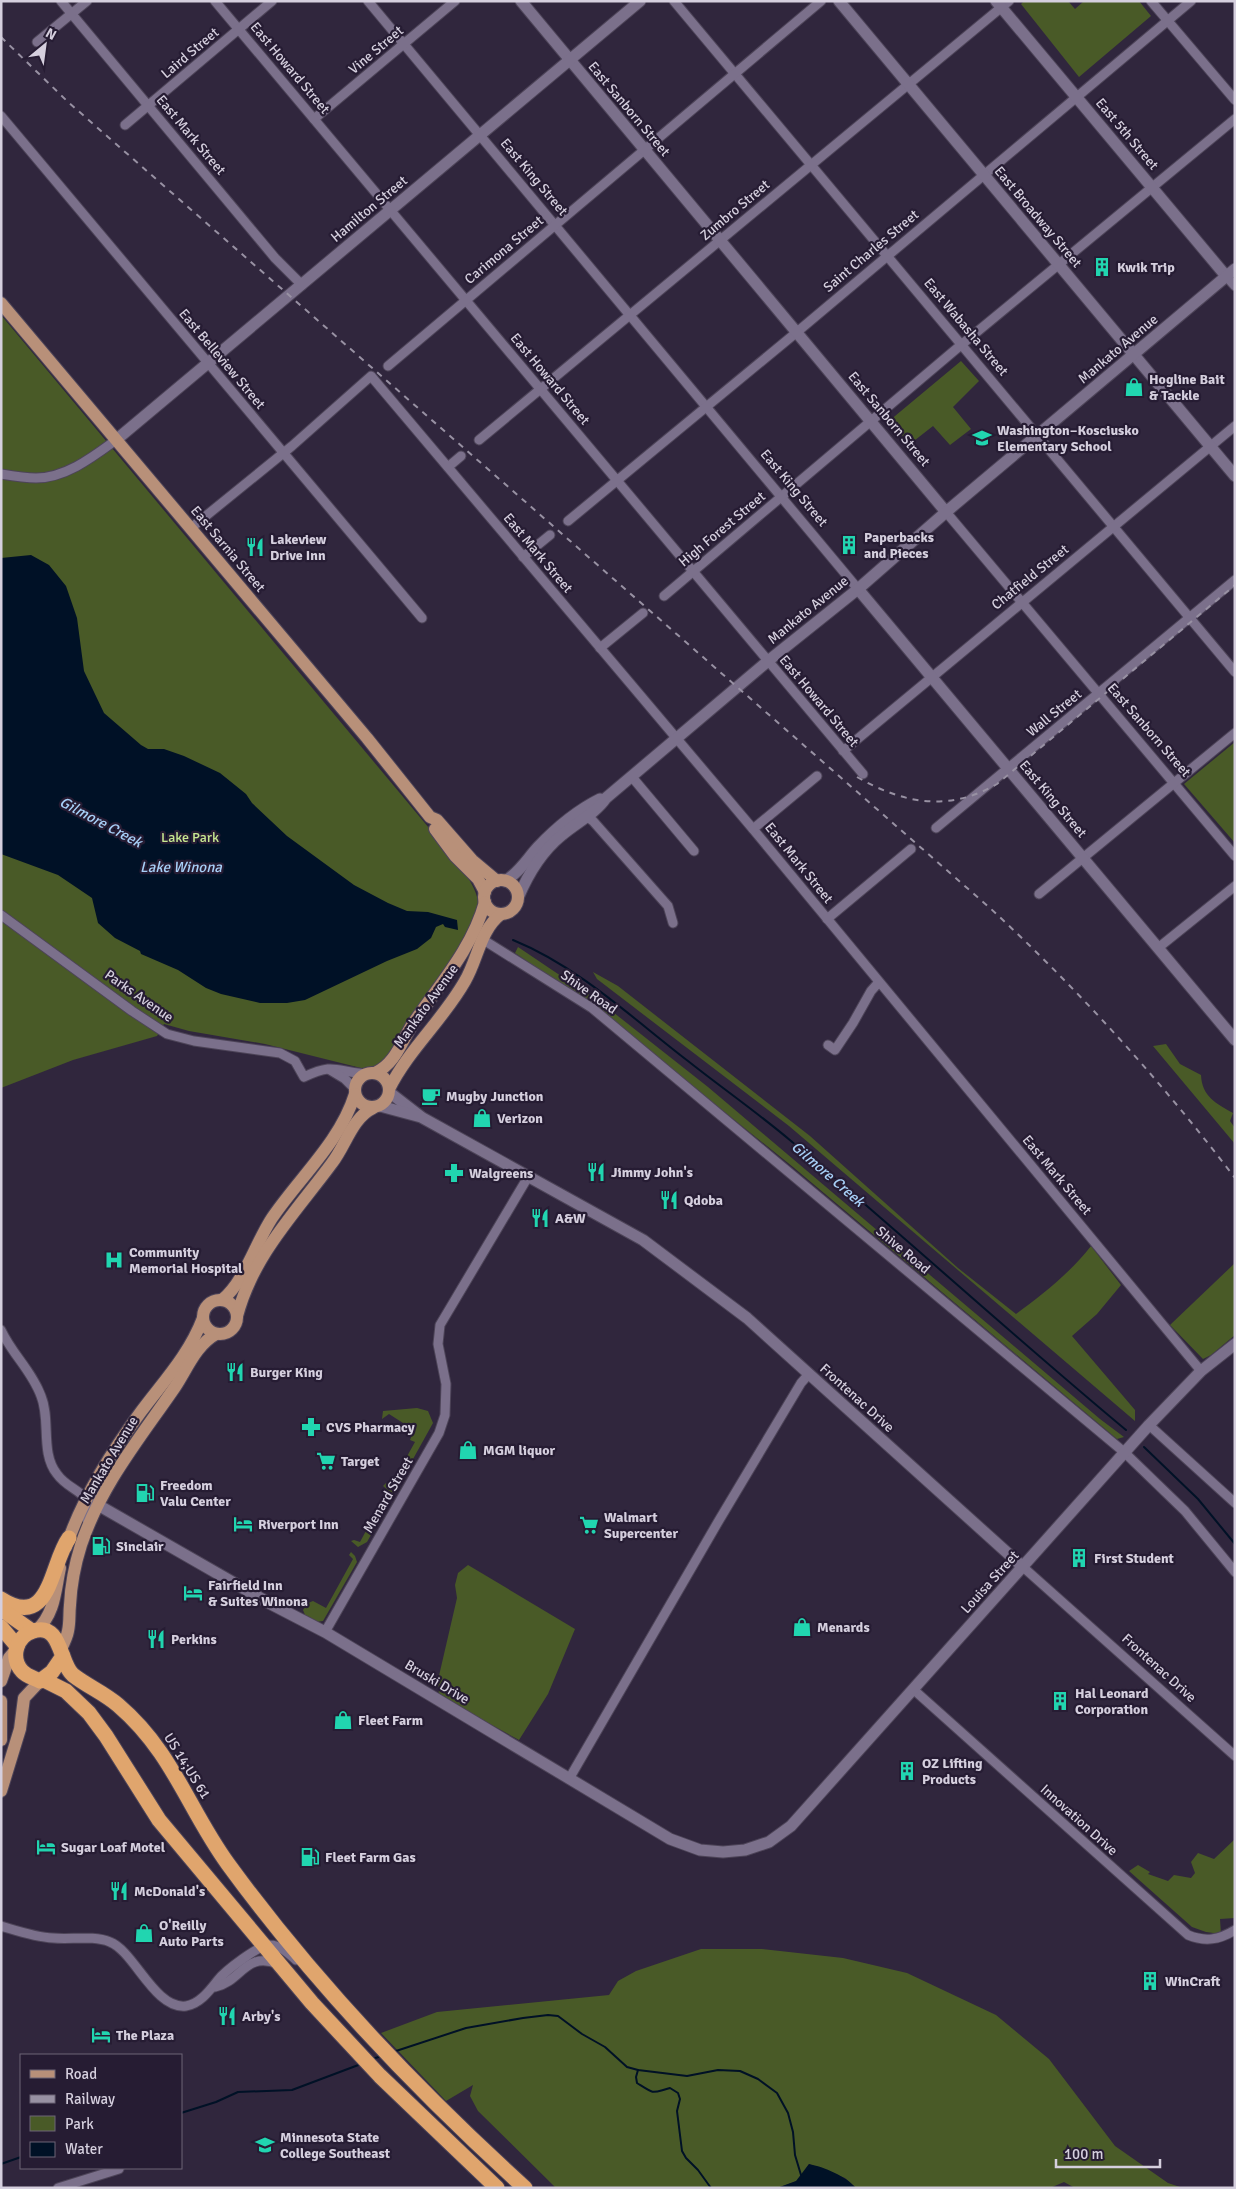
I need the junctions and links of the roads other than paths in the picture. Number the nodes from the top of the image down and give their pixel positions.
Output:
1 (61, 1) edge
2 (87, 1) edge
3 (215, 1) edge
4 (272, 1) edge
5 (368, 1) edge
6 (456, 1) edge
7 (521, 1) edge
8 (640, 1) edge
9 (674, 1) edge
10 (821, 1) edge
11 (838, 1) edge
12 (1150, 1) edge
13 (1191, 1) edge
14 (1002, 4) edge
15 (72, 14) junction
16 (1167, 21) junction
17 (239, 29) junction
18 (37, 42) dead end
19 (404, 44) junction
20 (569, 61) junction
21 (736, 74) junction
22 (907, 84) junction
23 (1076, 97) junction
24 (1235, 100) edge
25 (149, 105) junction
26 (1, 116) edge
27 (314, 119) junction
28 (1235, 119) edge
29 (125, 125) dead end
30 (480, 136) junction
31 (643, 150) junction
32 (812, 164) junction
33 (983, 174) junction
34 (1152, 187) junction
35 (390, 210) junction
36 (554, 225) junction
37 (720, 241) junction
38 (888, 256) junction
39 (1058, 265) junction
40 (1231, 272) edge
41 (302, 285) junction
42 (1235, 286) edge
43 (465, 299) junction
44 (1, 303) edge
45 (630, 316) junction
46 (797, 332) junction
47 (963, 344) junction
48 (1134, 355) junction
49 (208, 364) junction
50 (388, 366) dead end
51 (541, 390) junction
52 (706, 407) junction
53 (871, 422) junction
54 (1235, 426) edge
55 (1039, 436) junction
56 (116, 440) junction
57 (479, 440) dead end
58 (1210, 446) junction
59 (283, 454) junction
60 (461, 456) dead end
61 (448, 467) junction
62 (1, 474) edge
63 (1235, 476) edge
64 (617, 481) junction
65 (782, 497) junction
66 (946, 512) junction
67 (568, 521) dead end
68 (1115, 526) junction
69 (191, 528) junction
70 (550, 535) dead end
71 (523, 556) junction
72 (693, 571) junction
73 (1235, 580) edge
74 (858, 589) junction
75 (664, 596) dead end
76 (1021, 603) junction
77 (643, 613) dead end
78 (422, 618) dead end
79 (1190, 618) junction
80 (600, 648) junction
81 (768, 661) junction
82 (1235, 672) edge
83 (932, 678) junction
84 (1098, 695) junction
85 (1235, 733) edge
86 (677, 740) junction
87 (843, 751) junction
88 (1008, 768) junction
89 (863, 774) dead end
90 (817, 776) dead end
91 (632, 777) junction
92 (1174, 782) junction
93 (606, 798) junction
94 (586, 816) junction
95 (430, 817) junction
96 (936, 828) dead end
97 (753, 829) junction
98 (911, 849) dead end
99 (694, 851) dead end
100 (1235, 856) edge
101 (1084, 859) junction
102 (501, 881) junction
103 (1235, 886) edge
104 (1039, 894) dead end
105 (485, 897) junction
106 (518, 898) junction
107 (501, 914) junction
108 (1, 915) edge
109 (827, 919) junction
110 (673, 923) dead end
111 (482, 939) junction
112 (1158, 948) junction
113 (879, 982) junction
114 (1235, 1040) edge
115 (828, 1045) dead end
116 (328, 1068) junction
117 (371, 1074) junction
118 (389, 1090) junction
119 (355, 1092) junction
120 (377, 1107) junction
121 (421, 1118) junction
122 (528, 1177) junction
123 (222, 1300) junction
124 (237, 1316) junction
125 (203, 1318) junction
126 (1, 1330) edge
127 (216, 1334) junction
128 (1235, 1344) edge
129 (1201, 1371) junction
130 (808, 1375) junction
131 (1149, 1425) junction
132 (1124, 1452) junction
133 (93, 1501) junction
134 (1235, 1503) edge
135 (70, 1538) junction
136 (1023, 1567) junction
137 (1235, 1572) edge
138 (1, 1599) edge
139 (1, 1609) edge
140 (1, 1626) edge
141 (35, 1630) junction
142 (325, 1632) junction
143 (16, 1648) junction
144 (62, 1653) junction
145 (42, 1680) junction
146 (1, 1681) edge
147 (914, 1690) junction
148 (1, 1701) edge
149 (1, 1740) edge
150 (1235, 1756) edge
151 (569, 1779) junction
152 (1, 1791) edge
153 (769, 1842) joint
154 (1, 1926) edge
155 (1235, 1930) edge
156 (263, 1945) junction
157 (279, 1965) junction
158 (215, 1987) junction
159 (330, 1989) junction
160 (119, 2169) edge
161 (58, 2188) edge
162 (497, 2188) edge
163 (525, 2188) edge

1 - 15 street, East Mark Street
2 - 15 street
3 - 17 street, East Howard Street
4 - 17 street, Laird Street
5 - 19 street, East King Street
6 - 19 street, Vine Street
7 - 20 street, East Sanborn Street
8 - 20 street, Hamilton Street
9 - 21 street, East Wabasha Street
10 - 21 street, Carimona Street
11 - 22 street, East Broadway Street
12 - 16 street
13 - 16 street, Saint Charles Street
14 - 22 street, Zumbro Street
14 - 23 street, East 5th Street
15 - 18 street
15 - 25 street, East Mark Street
16 - 23 street, Saint Charles Street
16 - 24 street
17 - 25 street, Laird Street
17 - 27 street, East Howard Street
19 - 27 street, Vine Street
19 - 30 street, East King Street
20 - 30 street, Hamilton Street
20 - 31 street, East Sanborn Street
21 - 31 street, Carimona Street
21 - 32 street, East Wabasha Street
22 - 32 street, Zumbro Street
22 - 33 street, East Broadway Street
23 - 33 street, Saint Charles Street
23 - 34 street, East 5th Street
25 - 29 street, Laird Street
25 - 41 street, East Mark Street
26 - 49 street, East Belleview Street
27 - 35 street, East Howard Street
28 - 34 street, High Forest Street
30 - 35 street, Hamilton Street
30 - 36 street, East King Street
31 - 36 street, Carimona Street
31 - 37 street, East Sanborn Street
32 - 37 street, Zumbro Street
32 - 38 street, East Wabasha Street
33 - 38 street, Saint Charles Street
33 - 39 street, East Broadway Street
34 - 39 street, High Forest Street
34 - 40 street, East 5th Street
35 - 41 street, Hamilton Street
35 - 43 street, East Howard Street
36 - 43 street, Carimona Street
36 - 45 street, East King Street
37 - 45 street, Zumbro Street
37 - 46 street, East Sanborn Street
38 - 46 street, Saint Charles Street
38 - 47 street, East Wabasha Street
39 - 47 street, High Forest Street
39 - 48 street, East Broadway Street
40 - 42 street, East 5th Street
40 - 48 street, Mankato Avenue
41 - 49 street, Hamilton Street
43 - 50 street, Carimona Street
43 - 51 street, East Howard Street
44 - 56 main road, East Sarnia Street
45 - 51 street, Zumbro Street
45 - 52 street, East King Street
46 - 52 street, Saint Charles Street
46 - 53 street, East Sanborn Street
47 - 53 street, High Forest Street
47 - 55 street, East Wabasha Street
48 - 55 street, Mankato Avenue
48 - 58 street, East Broadway Street
49 - 56 street, Hamilton Street
49 - 59 street, East Belleview Street
51 - 57 street, Zumbro Street
51 - 64 street, East Howard Street
52 - 64 street, Saint Charles Street
52 - 65 street, East King Street
53 - 65 street, High Forest Street
53 - 66 street, East Sanborn Street
54 - 58 street, Chatfield Street
55 - 66 street, Mankato Avenue
55 - 68 street, East Wabasha Street
56 - 62 street
56 - 69 main road, East Sarnia Street
58 - 63 street, East Broadway Street
58 - 68 street, Chatfield Street
59 - 61 street, East Mark Street
59 - 69 street
59 - 78 street, East Belleview Street
60 - 61 street
61 - 71 street, East Mark Street
64 - 67 street, Saint Charles Street
64 - 72 street, East Howard Street
65 - 72 street, High Forest Street
65 - 74 street, East King Street
66 - 74 street, Mankato Avenue
66 - 76 street, East Sanborn Street
68 - 76 street, Chatfield Street
68 - 79 street, East Wabasha Street
69 - 95 main road, East Sarnia Street
70 - 71 street
71 - 80 street, East Mark Street
72 - 75 street, High Forest Street
72 - 81 street, East Howard Street
73 - 79 street, Wall Street
74 - 81 street, Mankato Avenue
74 - 83 street, East King Street
76 - 83 street, Chatfield Street
76 - 84 street, East Sanborn Street
77 - 80 street
79 - 82 street, East Wabasha Street
79 - 84 street, Wall Street
80 - 86 street, East Mark Street
81 - 86 street, Mankato Avenue
81 - 87 street, East Howard Street
83 - 87 street, Chatfield Street
83 - 88 street, East King Street
84 - 88 street, Wall Street
84 - 92 street, East Sanborn Street
85 - 92 street
86 - 91 street, Mankato Avenue
86 - 97 street, East Mark Street
87 - 89 street, East Howard Street
88 - 96 street, Wall Street
88 - 101 street, East King Street
90 - 97 street
91 - 93 street, Mankato Avenue
91 - 99 street
92 - 100 street, East Sanborn Street
92 - 101 street
93 - 94 street, Mankato Avenue
93 - 102 street, Mankato Avenue
94 - 106 street, Mankato Avenue
94 - 110 street
95 - 102 main road, East Sarnia Street
95 - 105 main road, East Sarnia Street
97 - 109 street, East Mark Street
98 - 109 street
101 - 104 street
101 - 112 street, East King Street
102 - 105 main road, Mankato Avenue
102 - 106 main road
103 - 112 street
105 - 107 main road
105 - 117 main road, Mankato Avenue
106 - 107 main road, Mankato Avenue
107 - 111 main road, Mankato Avenue
108 - 116 street, Parks Avenue
109 - 113 street, East Mark Street
111 - 118 main road, Mankato Avenue
111 - 132 street, Shive Road
112 - 114 street, East King Street
113 - 115 street
113 - 129 street, East Mark Street
116 - 117 street, Parks Avenue
116 - 119 street
117 - 118 main road
117 - 119 main road, Mankato Avenue
118 - 120 main road, Mankato Avenue
118 - 121 street, Frontenac Drive
119 - 120 main road
119 - 123 main road, Mankato Avenue
120 - 121 street, Frontenac Drive
120 - 124 main road, Mankato Avenue
121 - 122 street, Frontenac Drive
122 - 130 street, Frontenac Drive
122 - 142 street, Menard Street
123 - 124 main road
123 - 125 main road, Mankato Avenue
124 - 127 main road, Mankato Avenue
125 - 127 main road
125 - 133 main road, Mankato Avenue
126 - 133 street
127 - 133 main road, Mankato Avenue
128 - 129 street, Louisa Street
129 - 131 street, Louisa Street
130 - 136 street, Frontenac Drive
130 - 151 street
131 - 132 street, Louisa Street
131 - 134 street
132 - 136 street, Louisa Street
132 - 137 street, Shive Road
133 - 135 main road, Mankato Avenue
133 - 142 street, Bruski Drive
133 - 144 main road, Mankato Avenue
135 - 138 highway
135 - 141 main road, Mankato Avenue
136 - 147 street, Louisa Street
136 - 150 street, Frontenac Drive
139 - 141 highway, US 14;US 61
140 - 143 highway
141 - 143 highway
141 - 144 highway, US 14;US 61
142 - 151 street, Bruski Drive
143 - 145 highway
143 - 146 main road
144 - 145 highway
144 - 159 highway, US 14;US 61
145 - 152 main road
145 - 156 highway
147 - 153 street, Louisa Street
147 - 155 street, Innovation Drive
148 - 149 main road
151 - 153 street, Bruski Drive
154 - 158 street
156 - 157 highway
156 - 158 street
156 - 159 street
157 - 158 street
157 - 162 highway
159 - 163 highway, US 14;US 61
160 - 161 street

